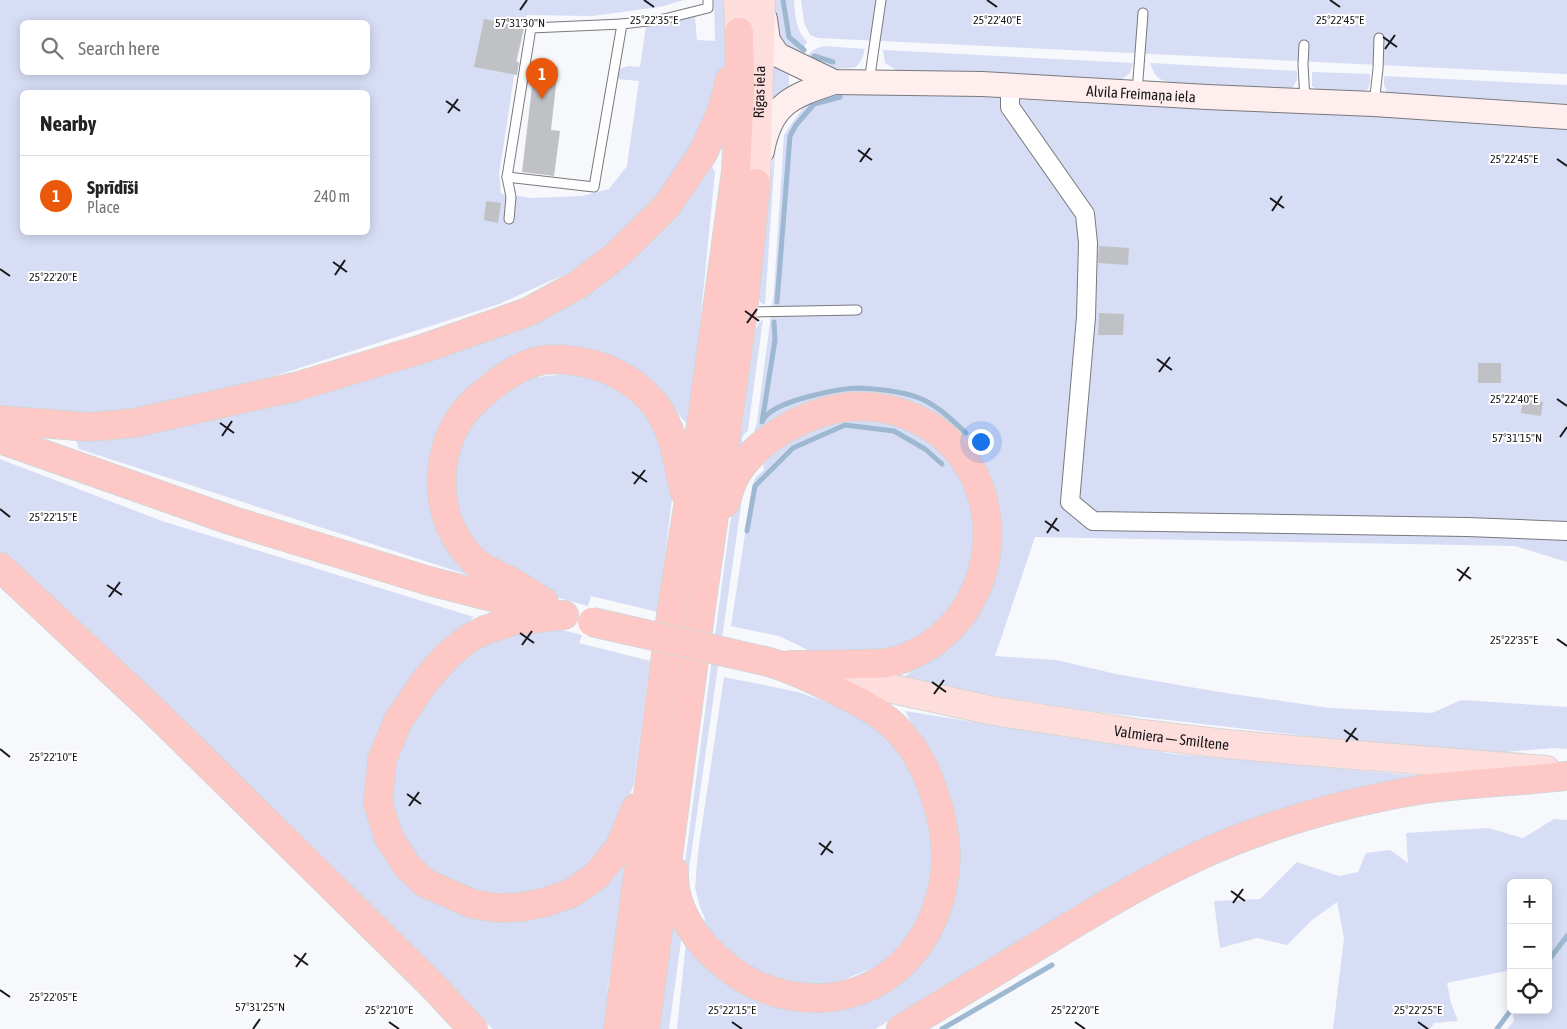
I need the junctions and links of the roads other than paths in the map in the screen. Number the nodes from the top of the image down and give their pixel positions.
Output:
1 (708, 0) edge
2 (738, 0) edge
3 (761, 0) edge
4 (881, 0) edge
5 (1143, 13) dead end
6 (622, 24) junction
7 (739, 32) junction
8 (1379, 38) dead end
9 (1304, 45) dead end
10 (834, 82) junction
11 (869, 82) junction
12 (1010, 86) junction
13 (1137, 93) junction
14 (1305, 101) junction
15 (1374, 104) junction
16 (1567, 117) edge
17 (506, 177) junction
18 (756, 183) junction
19 (509, 219) dead end
20 (857, 310) dead end
21 (743, 312) junction
22 (0, 420) edge
23 (0, 439) edge
24 (688, 509) junction
25 (1567, 531) edge
26 (0, 567) edge
27 (701, 607) junction
28 (564, 615) junction
29 (774, 663) junction
30 (683, 742) junction
31 (1567, 772) edge
32 (1567, 776) edge
33 (650, 777) junction
34 (474, 1029) edge
35 (618, 1029) edge
36 (645, 1029) edge
37 (901, 1029) edge

1 - 6 lane
2 - 7 main road
3 - 10 street, Alvila Freimaņa iela
3 - 18 main road, Rīgas iela
4 - 11 lane
5 - 13 lane
6 - 17 lane
6 - 17 lane
7 - 22 highway
7 - 24 highway
8 - 15 lane
9 - 14 lane
10 - 11 street, Alvila Freimaņa iela
10 - 18 street
11 - 12 street, Alvila Freimaņa iela
12 - 13 street, Alvila Freimaņa iela
12 - 25 street
13 - 14 street, Alvila Freimaņa iela
14 - 15 street, Alvila Freimaņa iela
15 - 16 street, Alvila Freimaņa iela
17 - 19 lane
18 - 21 highway
20 - 21 lane
21 - 27 highway
23 - 28 highway
24 - 28 highway
24 - 33 highway
26 - 34 highway
27 - 29 highway
27 - 30 highway
28 - 29 highway, bridge
28 - 33 highway
29 - 30 highway
29 - 31 main road, Valmiera — Smiltene
30 - 36 highway
32 - 37 highway
33 - 35 highway

